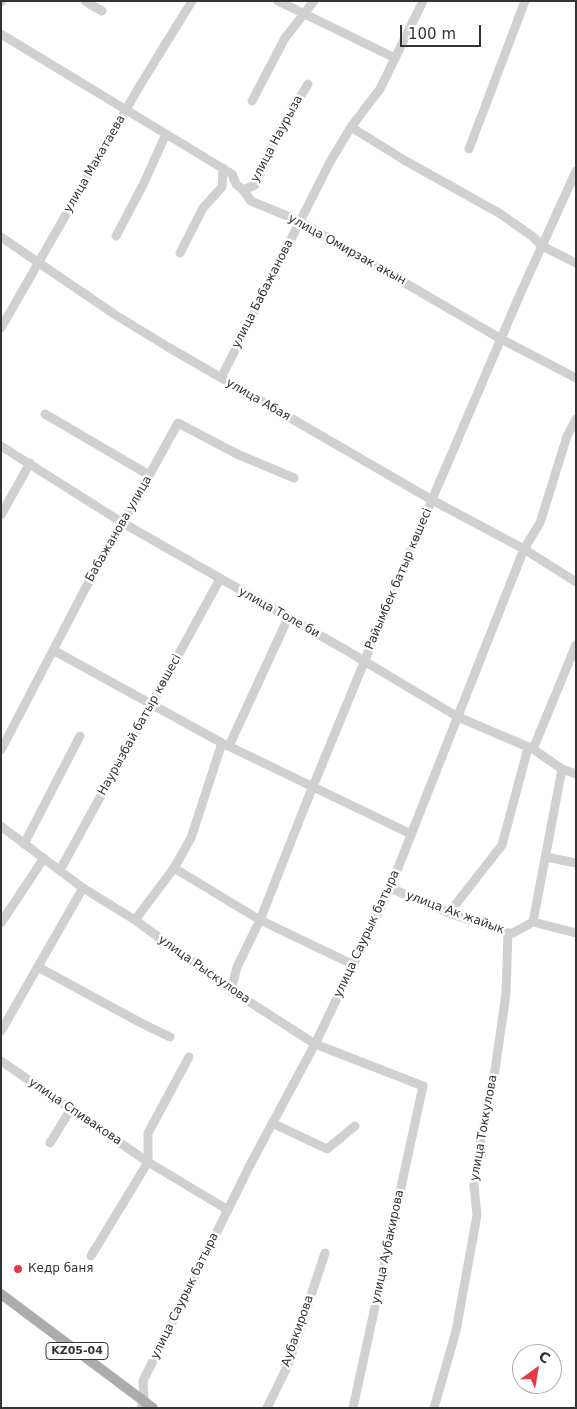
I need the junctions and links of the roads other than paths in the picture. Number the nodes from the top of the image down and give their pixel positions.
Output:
1 (85, 1) edge
2 (192, 1) edge
3 (278, 1) edge
4 (314, 1) edge
5 (423, 1) edge
6 (525, 1) edge
7 (102, 11) dead end
8 (304, 14) junction
9 (1, 34) edge
10 (395, 58) junction
11 (308, 84) dead end
12 (252, 101) dead end
13 (126, 110) junction
14 (351, 127) junction
15 (166, 134) junction
16 (469, 149) dead end
17 (223, 168) junction
18 (576, 171) edge
19 (244, 190) junction
20 (299, 221) junction
21 (116, 236) dead end
22 (1, 237) edge
23 (542, 246) junction
24 (180, 253) dead end
25 (39, 263) junction
26 (576, 263) edge
27 (1, 328) edge
28 (501, 340) junction
29 (221, 378) junction
30 (576, 378) edge
31 (45, 414) dead end
32 (576, 418) edge
33 (1, 446) edge
34 (30, 464) junction
35 (150, 475) junction
36 (294, 478) dead end
37 (432, 500) junction
38 (1, 515) edge
39 (123, 524) junction
40 (524, 548) junction
41 (220, 580) junction
42 (576, 582) edge
43 (288, 618) junction
44 (576, 644) edge
45 (53, 650) junction
46 (364, 662) junction
47 (152, 703) junction
48 (458, 717) junction
49 (80, 736) dead end
50 (226, 745) junction
51 (531, 748) junction
52 (1, 750) edge
53 (562, 770) junction
54 (576, 774) edge
55 (313, 786) junction
56 (1, 826) edge
57 (411, 834) junction
58 (24, 844) junction
59 (44, 858) junction
60 (546, 858) junction
61 (576, 863) edge
62 (174, 868) junction
63 (60, 870) junction
64 (83, 888) junction
65 (390, 888) junction
66 (448, 913) junction
67 (135, 920) junction
68 (260, 920) junction
69 (534, 922) junction
70 (1, 924) edge
71 (508, 933) junction
72 (576, 933) edge
73 (354, 965) junction
74 (38, 967) junction
75 (232, 990) junction
76 (1, 1031) edge
77 (170, 1037) dead end
78 (315, 1044) junction
79 (188, 1057) dead end
80 (1, 1061) edge
81 (423, 1086) joint
82 (71, 1109) junction
83 (272, 1123) junction
84 (356, 1126) dead end
85 (50, 1143) dead end
86 (148, 1162) junction
87 (228, 1210) junction
88 (325, 1253) dead end
89 (91, 1256) dead end
90 (1, 1294) edge
91 (146, 1406) edge
92 (267, 1408) edge
93 (353, 1408) edge
94 (434, 1408) edge

1 - 7 street
2 - 13 street, улица Макатаева
3 - 8 street
4 - 8 street
5 - 10 street, улица Бабажанова
6 - 16 street
8 - 10 street
8 - 12 street
9 - 13 street, улица Омирзак акын
10 - 14 street, улица Бабажанова
11 - 19 street, улица Наурыза
13 - 15 street, улица Омирзак акын
13 - 25 street, улица Макатаева
14 - 20 street, улица Бабажанова
14 - 23 street
15 - 17 street, улица Омирзак акын
15 - 21 street
17 - 19 street, улица Омирзак акын
17 - 24 street
18 - 23 street, Райымбек батыр көшесі
19 - 20 street, улица Омирзак акын
20 - 28 street, улица Омирзак акын
20 - 29 street, улица Бабажанова
22 - 25 street, улица Абая
23 - 26 street
23 - 28 street, Райымбек батыр көшесі
25 - 27 street, улица Макатаева
25 - 29 street, улица Абая
28 - 30 street, улица Омирзак акын
28 - 37 street, Райымбек батыр көшесі
29 - 37 street, улица Абая
31 - 35 street
32 - 40 street, улица Саурык батыра
33 - 34 street, улица Толе би
34 - 38 street
34 - 39 street, улица Толе би
35 - 36 street, Бабажанова улица
35 - 39 street, Бабажанова улица
37 - 40 street, улица Абая
37 - 46 street, Райымбек батыр көшесі
39 - 41 street, улица Толе би
39 - 45 street, Бабажанова улица
40 - 42 street, улица Абая
40 - 48 street, улица Саурык батыра
41 - 43 street, улица Толе би
41 - 47 street, Наурызбай батыр көшесі
43 - 46 street, улица Толе би
43 - 50 street
44 - 51 street
45 - 47 street
45 - 52 street, Бабажанова улица
46 - 48 street, улица Толе би
46 - 55 street, Райымбек батыр көшесі
47 - 50 street
47 - 63 street, Наурызбай батыр көшесі
48 - 51 street, улица Толе би
48 - 57 street, улица Саурык батыра
49 - 58 street
50 - 55 street
50 - 62 street
51 - 53 street, улица Толе би
51 - 66 street
53 - 54 street, улица Толе би
53 - 60 street
55 - 57 street
55 - 68 street, Райымбек батыр көшесі
56 - 58 street, улица Рыскулова
57 - 65 street, улица Саурык батыра
58 - 59 street, улица Рыскулова
59 - 63 street, улица Рыскулова
59 - 70 street
60 - 61 street
60 - 69 street
62 - 67 street
62 - 68 street
63 - 64 street, улица Рыскулова
64 - 67 street, улица Рыскулова
64 - 74 street
65 - 66 street, улица Ак жайык
65 - 73 street, улица Саурык батыра
66 - 71 street, улица Ак жайык
67 - 75 street, улица Рыскулова
68 - 73 street
68 - 75 street, Райымбек батыр көшесі
69 - 71 street, улица Ак жайык
69 - 72 street
71 - 94 street, улица Токкулова
73 - 78 street, улица Саурык батыра
74 - 76 street
74 - 77 street
75 - 78 street, улица Рыскулова
78 - 81 street, улица Рыскулова
78 - 83 street, улица Саурык батыра
79 - 86 street
80 - 82 street, улица Спивакова
81 - 93 street, улица Аубакирова
82 - 85 street
82 - 86 street, улица Спивакова
83 - 84 street
83 - 87 street, улица Саурык батыра
86 - 87 street, улица Спивакова
86 - 89 street
87 - 91 street, улица Саурык батыра
88 - 92 street, Аубакирова
90 - 91 main road, KZ05-04

